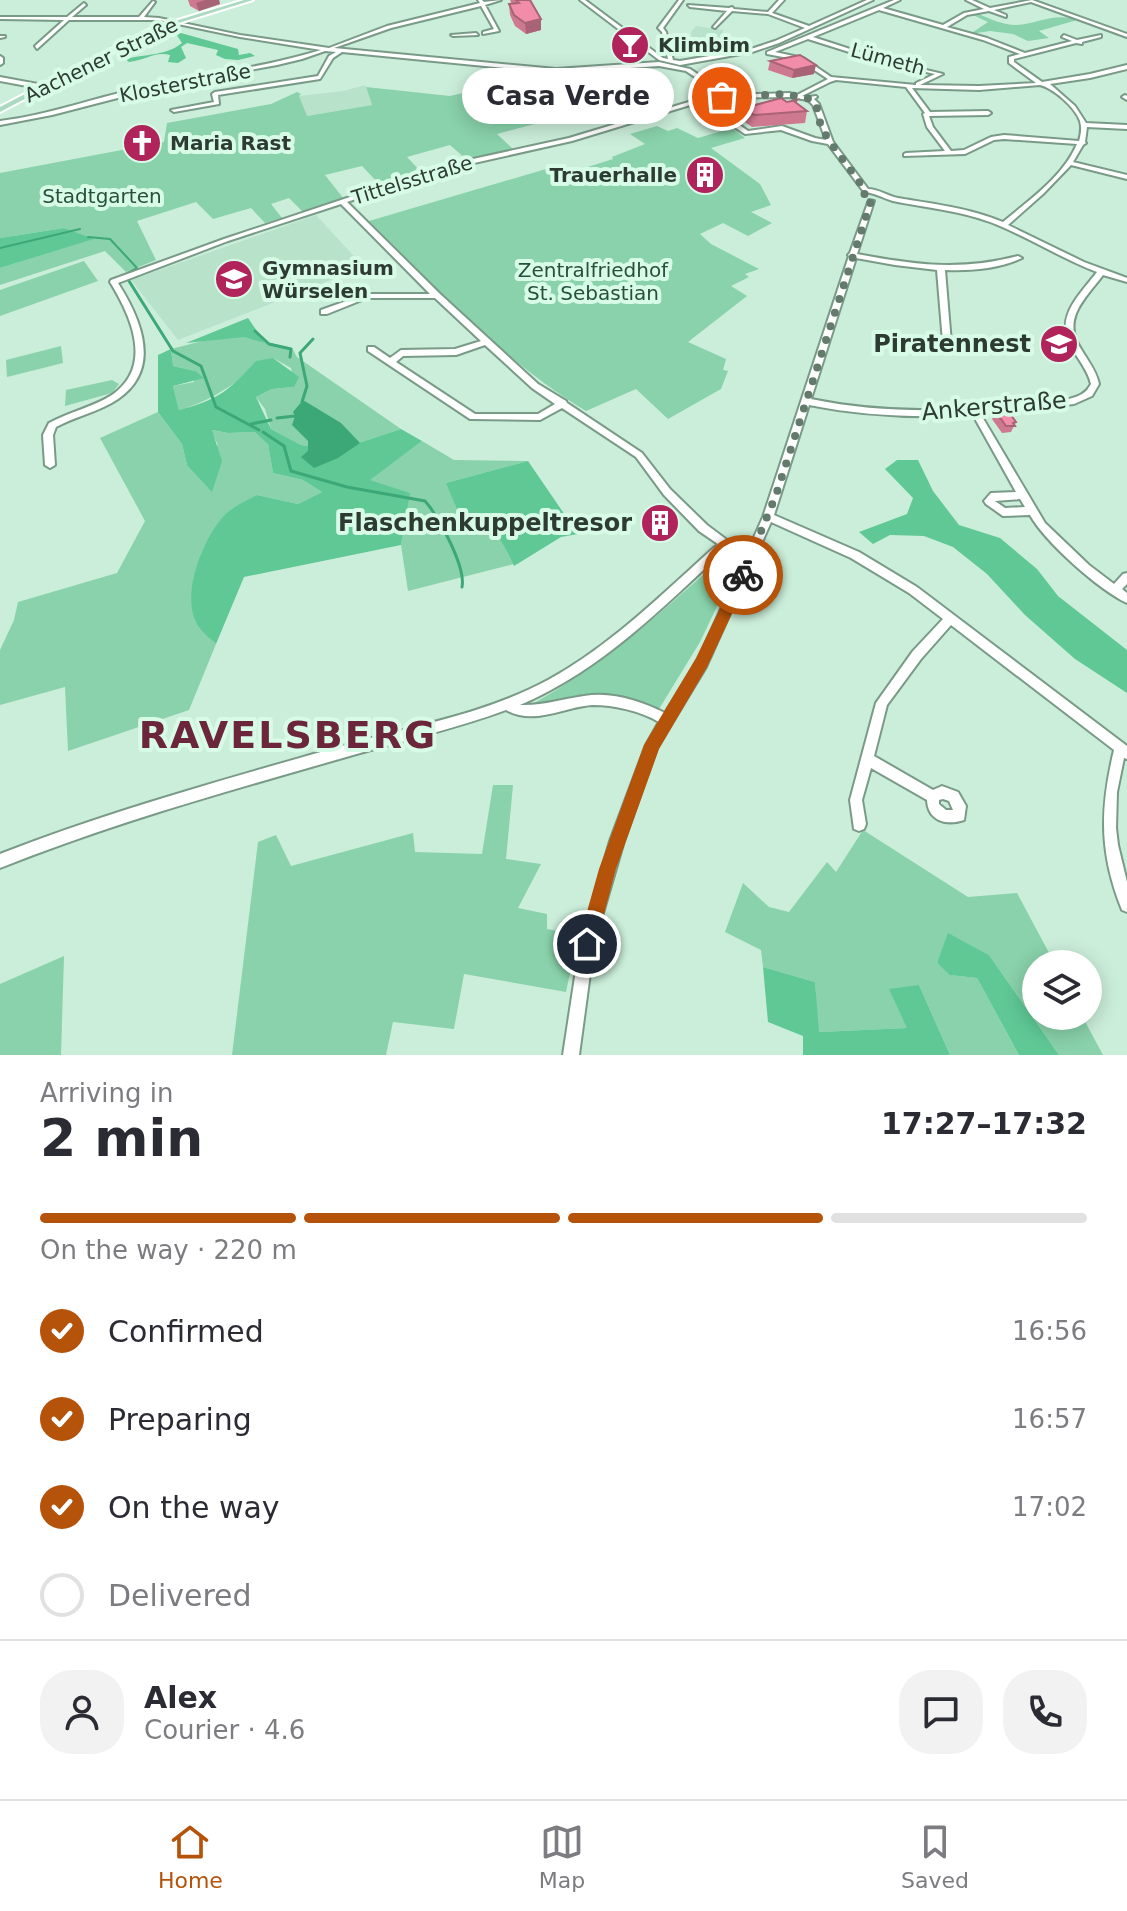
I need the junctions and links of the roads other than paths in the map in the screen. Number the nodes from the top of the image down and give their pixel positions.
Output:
1 (250, 0) edge
2 (499, 0) edge
3 (582, 0) edge
4 (681, 0) edge
5 (782, 0) edge
6 (855, 0) edge
7 (898, 0) edge
8 (968, 0) edge
9 (1029, 0) edge
10 (87, 1) edge
11 (482, 1) edge
12 (868, 1) edge
13 (153, 2) dead end
14 (690, 6) dead end
15 (1009, 7) junction
16 (732, 8) junction
17 (878, 8) junction
18 (990, 10) junction
19 (1021, 12) dead end
20 (769, 13) junction
21 (1004, 16) dead end
22 (0, 18) edge
23 (141, 18) junction
24 (67, 19) junction
25 (177, 21) junction
26 (715, 27) dead end
27 (943, 27) junction
28 (810, 28) junction
29 (485, 33) dead end
30 (476, 34) dead end
31 (453, 35) dead end
32 (1064, 36) dead end
33 (1099, 36) dead end
34 (1127, 36) edge
35 (808, 37) junction
36 (1080, 43) junction
37 (36, 44) dead end
38 (788, 46) junction
39 (756, 49) junction
40 (329, 51) junction
41 (769, 53) junction
42 (1026, 55) junction
43 (670, 58) junction
44 (799, 58) junction
45 (660, 61) junction
46 (679, 66) junction
47 (1127, 67) edge
48 (814, 75) edge
49 (829, 77) junction
50 (0, 79) edge
51 (1044, 84) junction
52 (911, 85) junction
53 (43, 87) junction
54 (715, 96) junction
55 (809, 96) junction
56 (725, 97) junction
57 (960, 105) dead end
58 (0, 110) edge
59 (174, 110) dead end
60 (928, 113) junction
61 (966, 113) junction
62 (988, 113) dead end
63 (0, 123) edge
64 (1084, 125) junction
65 (1127, 127) edge
66 (830, 142) junction
67 (1083, 143) junction
68 (949, 153) junction
69 (906, 155) dead end
70 (1070, 163) junction
71 (1127, 177) edge
72 (869, 196) junction
73 (888, 198) junction
74 (342, 201) junction
75 (1004, 225) junction
76 (852, 255) junction
77 (1018, 258) dead end
78 (941, 269) junction
79 (1100, 273) junction
80 (1127, 280) edge
81 (437, 296) junction
82 (324, 312) dead end
83 (486, 342) junction
84 (907, 344) dead end
85 (371, 349) dead end
86 (391, 361) junction
87 (806, 401) junction
88 (563, 403) junction
89 (974, 410) junction
90 (50, 465) dead end
91 (1023, 495) junction
92 (1032, 511) junction
93 (768, 517) junction
94 (725, 544) junction
95 (754, 548) junction
96 (1127, 577) edge
97 (1115, 590) junction
98 (1127, 599) edge
99 (950, 618) junction
100 (507, 704) junction
101 (666, 720) junction
102 (1124, 751) edge
103 (868, 759) junction
104 (933, 797) dead end
105 (859, 824) dead end
106 (0, 861) edge
107 (1127, 905) edge
108 (571, 1055) edge

1 - 25 main road, Aachener Straße
2 - 11 street, Klosterstraße
3 - 45 street
4 - 43 street
5 - 20 street
6 - 12 street
7 - 17 street
8 - 18 street
9 - 15 street
9 - 34 street
10 - 24 street
11 - 29 street
11 - 40 street, Klosterstraße
12 - 28 street
13 - 23 street
14 - 16 street
15 - 18 street
15 - 19 street
16 - 20 street
16 - 26 street
17 - 27 street
17 - 35 street
18 - 21 street
18 - 27 street
20 - 28 street
22 - 24 street
23 - 24 street
23 - 25 street
24 - 37 street
25 - 40 street
25 - 53 main road, Aachener Straße
27 - 42 street
28 - 39 street
30 - 31 street
32 - 36 street
33 - 36 street
35 - 38 street
35 - 52 street, Lümeth
36 - 42 street
38 - 41 street
38 - 44 street
39 - 41 street
39 - 46 street
40 - 45 street
40 - 59 street
40 - 63 street, Klosterstraße
41 - 44 street
42 - 51 street
43 - 45 street
43 - 46 street
44 - 49 street
45 - 46 street
46 - 54 street
46 - 56 street
47 - 51 street
48 - 49 street
49 - 52 street
49 - 55 street
50 - 53 street
51 - 52 street
51 - 64 street
52 - 60 street
53 - 58 main road, Aachener Straße
54 - 56 street
54 - 66 street
54 - 74 street, Tittelsstraße
55 - 56 street
55 - 66 street
57 - 61 street
60 - 61 street
60 - 68 street
61 - 62 street
64 - 65 street
64 - 67 street
66 - 72 street
67 - 68 street
67 - 70 street
68 - 69 street
70 - 71 street
70 - 75 street
72 - 73 street
72 - 73 street
72 - 76 street
73 - 75 street
74 - 81 street
74 - 90 street, Tittelsstraße
75 - 79 street
76 - 78 street
76 - 87 street
77 - 78 street
78 - 84 street
79 - 80 street
79 - 89 street, Ankerstraße
81 - 82 street
81 - 83 street
83 - 86 street
83 - 88 street
85 - 86 street
86 - 88 street
87 - 89 street, Ankerstraße
87 - 93 street
88 - 94 street
89 - 91 street
91 - 92 street
91 - 92 street
92 - 97 street
93 - 95 street
93 - 99 street
94 - 95 street
94 - 100 street
95 - 101 street
96 - 97 street
97 - 98 street
99 - 102 street
99 - 103 street
100 - 101 street
100 - 106 street
101 - 108 street
102 - 107 street
103 - 104 street
103 - 105 street

